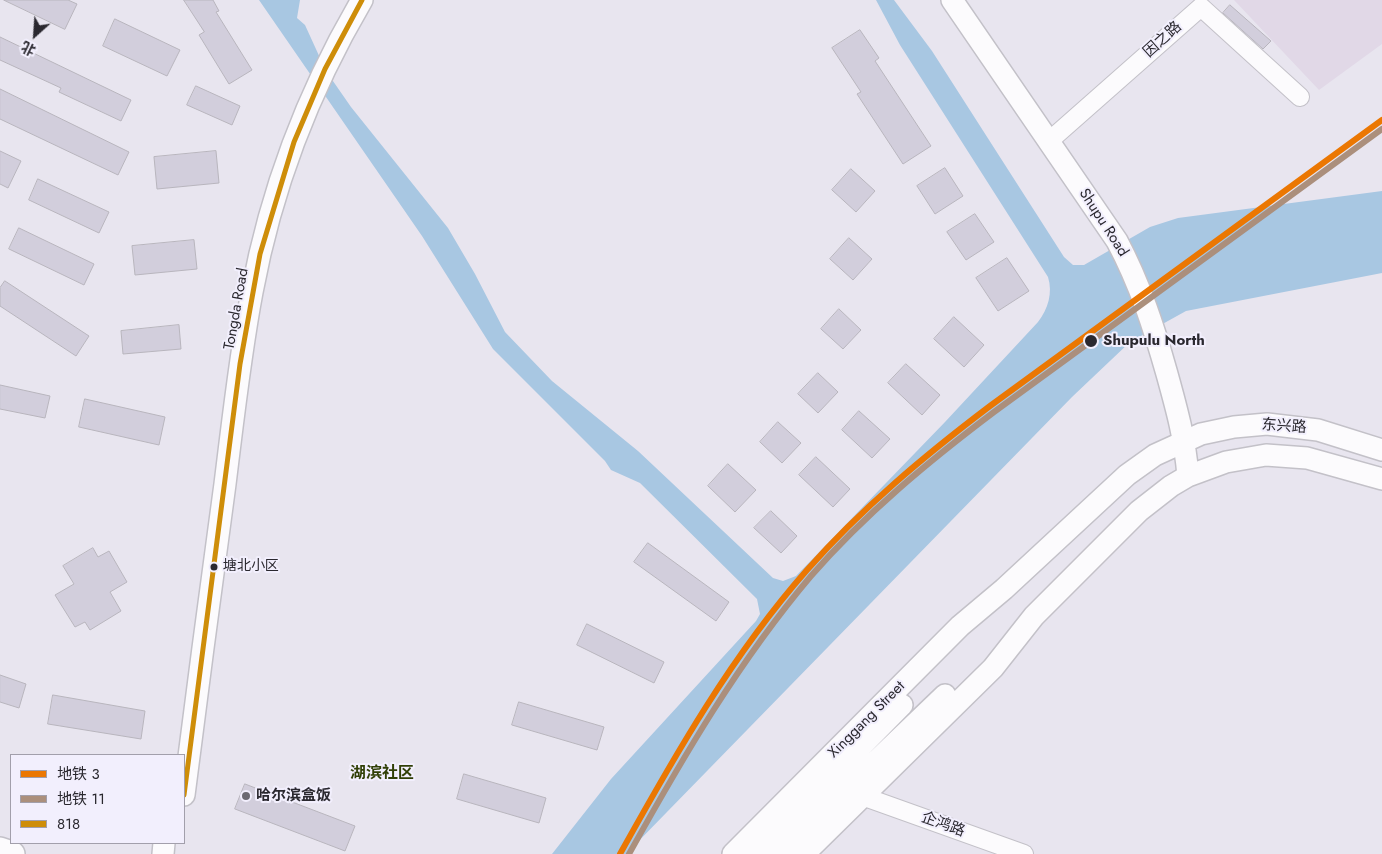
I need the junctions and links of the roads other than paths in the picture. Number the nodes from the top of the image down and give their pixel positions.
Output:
1 (346, 0) edge
2 (362, 0) edge
3 (952, 0) edge
4 (316, 71) junction
5 (1300, 98) dead end
6 (1048, 142) junction
7 (1185, 440) junction
8 (1382, 450) edge
9 (1188, 476) junction
10 (1382, 479) edge
11 (1004, 589) junction
12 (1034, 616) junction
13 (176, 754) edge
14 (185, 788) edge
15 (862, 796) junction
16 (0, 850) edge
17 (12, 854) edge
18 (733, 854) edge
19 (755, 854) edge
20 (779, 854) edge
21 (804, 854) edge
22 (1024, 854) edge

1 - 4 main road, Tongda Road
2 - 4 main road, Tongda Road
3 - 6 main road, Shupu Road
4 - 13 main road, Tongda Road
4 - 14 main road, Tongda Road
5 - 6 street, 因之路
6 - 7 main road, Shupu Road
7 - 8 main road, 东兴路
7 - 9 main road, Shupu Road
7 - 11 main road, Xinggang Street
9 - 10 main road, 东兴路
9 - 12 main road
11 - 18 main road, Xinggang Street
11 - 19 main road, Xinggang Street
12 - 15 main road
12 - 20 main road
15 - 21 main road
15 - 22 street, 企鸿路
16 - 17 highway

